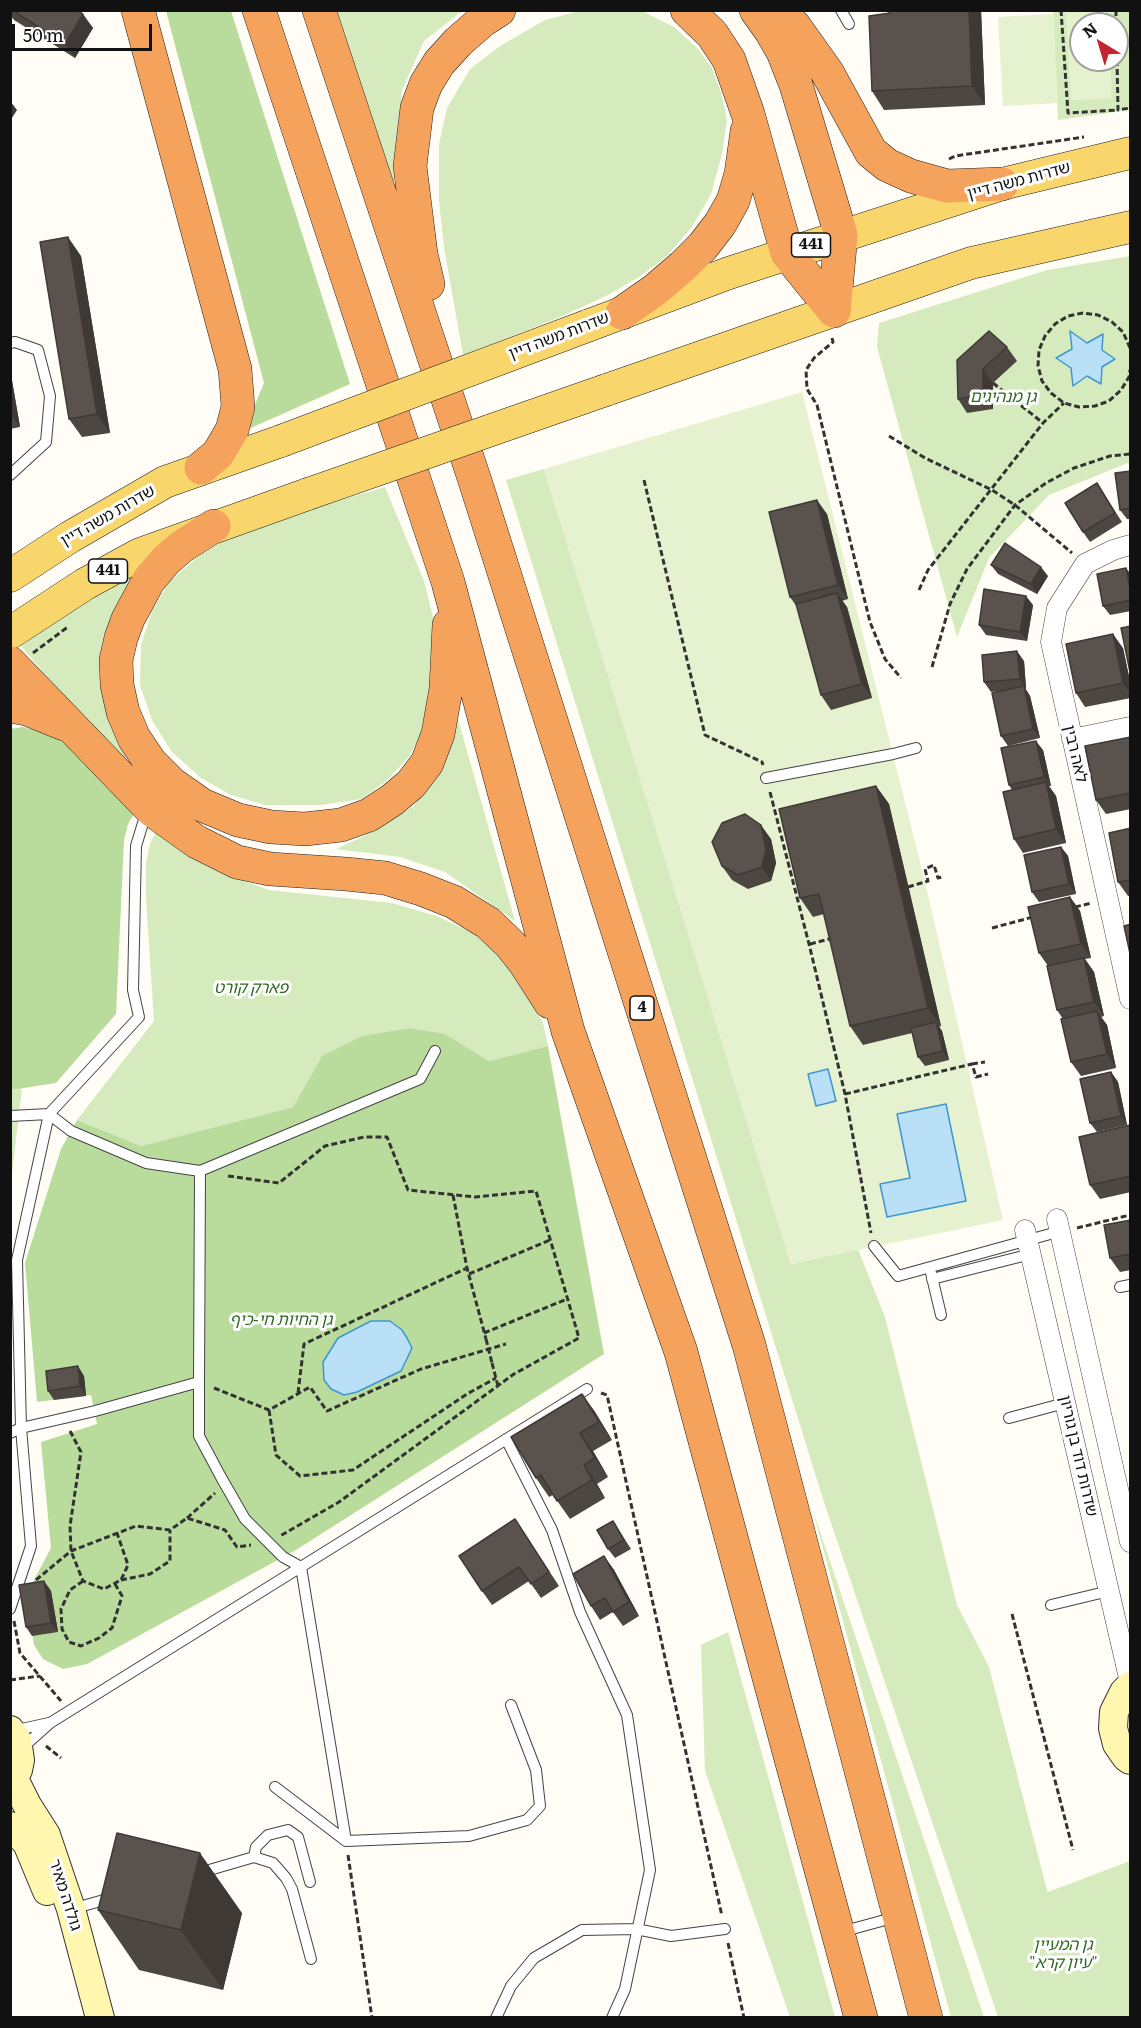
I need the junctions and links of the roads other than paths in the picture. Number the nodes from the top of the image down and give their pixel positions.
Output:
1 (138, 10) edge
2 (259, 10) edge
3 (319, 10) edge
4 (499, 10) edge
5 (687, 10) edge
6 (756, 10) edge
7 (779, 10) edge
8 (841, 10) edge
9 (849, 24) dead end
10 (748, 114) junction
11 (1131, 153) edge
12 (1002, 184) junction
13 (1131, 227) edge
14 (841, 235) junction
15 (787, 253) junction
16 (622, 313) junction
17 (831, 321) junction
18 (10, 343) edge
19 (201, 468) junction
20 (10, 475) edge
21 (476, 484) junction
22 (214, 526) junction
23 (1131, 545) edge
24 (10, 576) edge
25 (448, 582) junction
26 (10, 633) edge
27 (12, 665) edge
28 (10, 706) edge
29 (1131, 727) edge
30 (83, 737) junction
31 (1072, 739) junction
32 (916, 748) dead end
33 (766, 778) road end
34 (152, 810) junction
35 (1122, 922) edge
36 (1131, 999) edge
37 (567, 1031) junction
38 (435, 1051) dead end
39 (49, 1114) junction
40 (10, 1116) edge
41 (200, 1172) junction
42 (1059, 1225) joint
43 (1028, 1241) junction
44 (874, 1246) road end
45 (929, 1267) junction
46 (932, 1279) junction
47 (941, 1315) dead end
48 (199, 1382) junction
49 (587, 1389) road end
50 (1065, 1403) junction
51 (1009, 1418) dead end
52 (16, 1431) edge
53 (506, 1439) junction
54 (1131, 1542) edge
55 (301, 1566) junction
56 (1109, 1591) junction
57 (1051, 1605) dead end
58 (11, 1607) edge
59 (1131, 1684) edge
60 (511, 1705) dead end
61 (50, 1723) junction
62 (14, 1737) edge
63 (1131, 1760) edge
64 (12, 1781) edge
65 (275, 1786) dead end
66 (10, 1826) edge
67 (346, 1841) junction
68 (254, 1857) junction
69 (185, 1877) edge
70 (310, 1882) dead end
71 (127, 1893) edge
72 (71, 1910) junction
73 (899, 1916) junction
74 (636, 1929) junction
75 (725, 1929) road end
76 (839, 1932) junction
77 (311, 1959) dead end
78 (80, 2018) edge
79 (100, 2018) edge
80 (496, 2018) edge
81 (612, 2018) edge
82 (861, 2018) edge
83 (926, 2018) edge

1 - 19 highway
2 - 25 highway
3 - 21 highway, 4
4 - 21 highway
5 - 10 highway
6 - 14 highway
7 - 12 highway
8 - 9 lane
10 - 15 highway
10 - 16 highway
11 - 12 main road, שדרות משה דיין / 441
12 - 14 main road, שדרות משה דיין / 441
13 - 17 main road, 441
14 - 15 main road, שדרות משה דיין / 441
14 - 17 highway
15 - 16 main road, שדרות משה דיין / 441
15 - 17 highway
16 - 19 main road, שדרות משה דיין / 441, bridge
17 - 22 main road, 441, bridge
18 - 20 lane
19 - 24 main road, שדרות משה דיין / 441
21 - 73 highway, 4
22 - 25 highway
22 - 26 main road, 441
23 - 31 street, לאה רבין
25 - 37 highway
27 - 30 highway
28 - 30 highway
29 - 31 street
30 - 34 highway
31 - 35 street, לאה רבין
32 - 33 lane
34 - 37 highway
34 - 39 lane
35 - 36 street, לאה רבין
37 - 76 highway
38 - 41 lane
39 - 40 lane
39 - 41 lane
39 - 52 lane
41 - 48 lane
42 - 43 lane
42 - 54 street, שדרות דוד בן גוריון
43 - 45 lane
43 - 46 lane
43 - 50 street, שדרות דוד בן גוריון
44 - 45 lane
45 - 46 lane
46 - 47 lane
48 - 52 lane
48 - 55 lane
49 - 53 lane
50 - 51 lane
50 - 56 street, שדרות דוד בן גוריון
52 - 58 lane
53 - 55 lane
53 - 74 lane
55 - 61 lane
55 - 67 lane
56 - 57 lane
56 - 59 street, שדרות דוד בן גוריון
59 - 63 street
60 - 67 lane
61 - 62 lane
61 - 62 lane
62 - 64 street
64 - 72 street, גולדה מאיר
65 - 67 lane
66 - 78 street, גולדה מאיר
68 - 69 lane
68 - 70 lane
68 - 77 lane
71 - 72 lane
72 - 79 street, גולדה מאיר
73 - 76 lane
73 - 83 highway, 4
74 - 75 lane
74 - 80 lane
74 - 81 lane
76 - 82 highway

